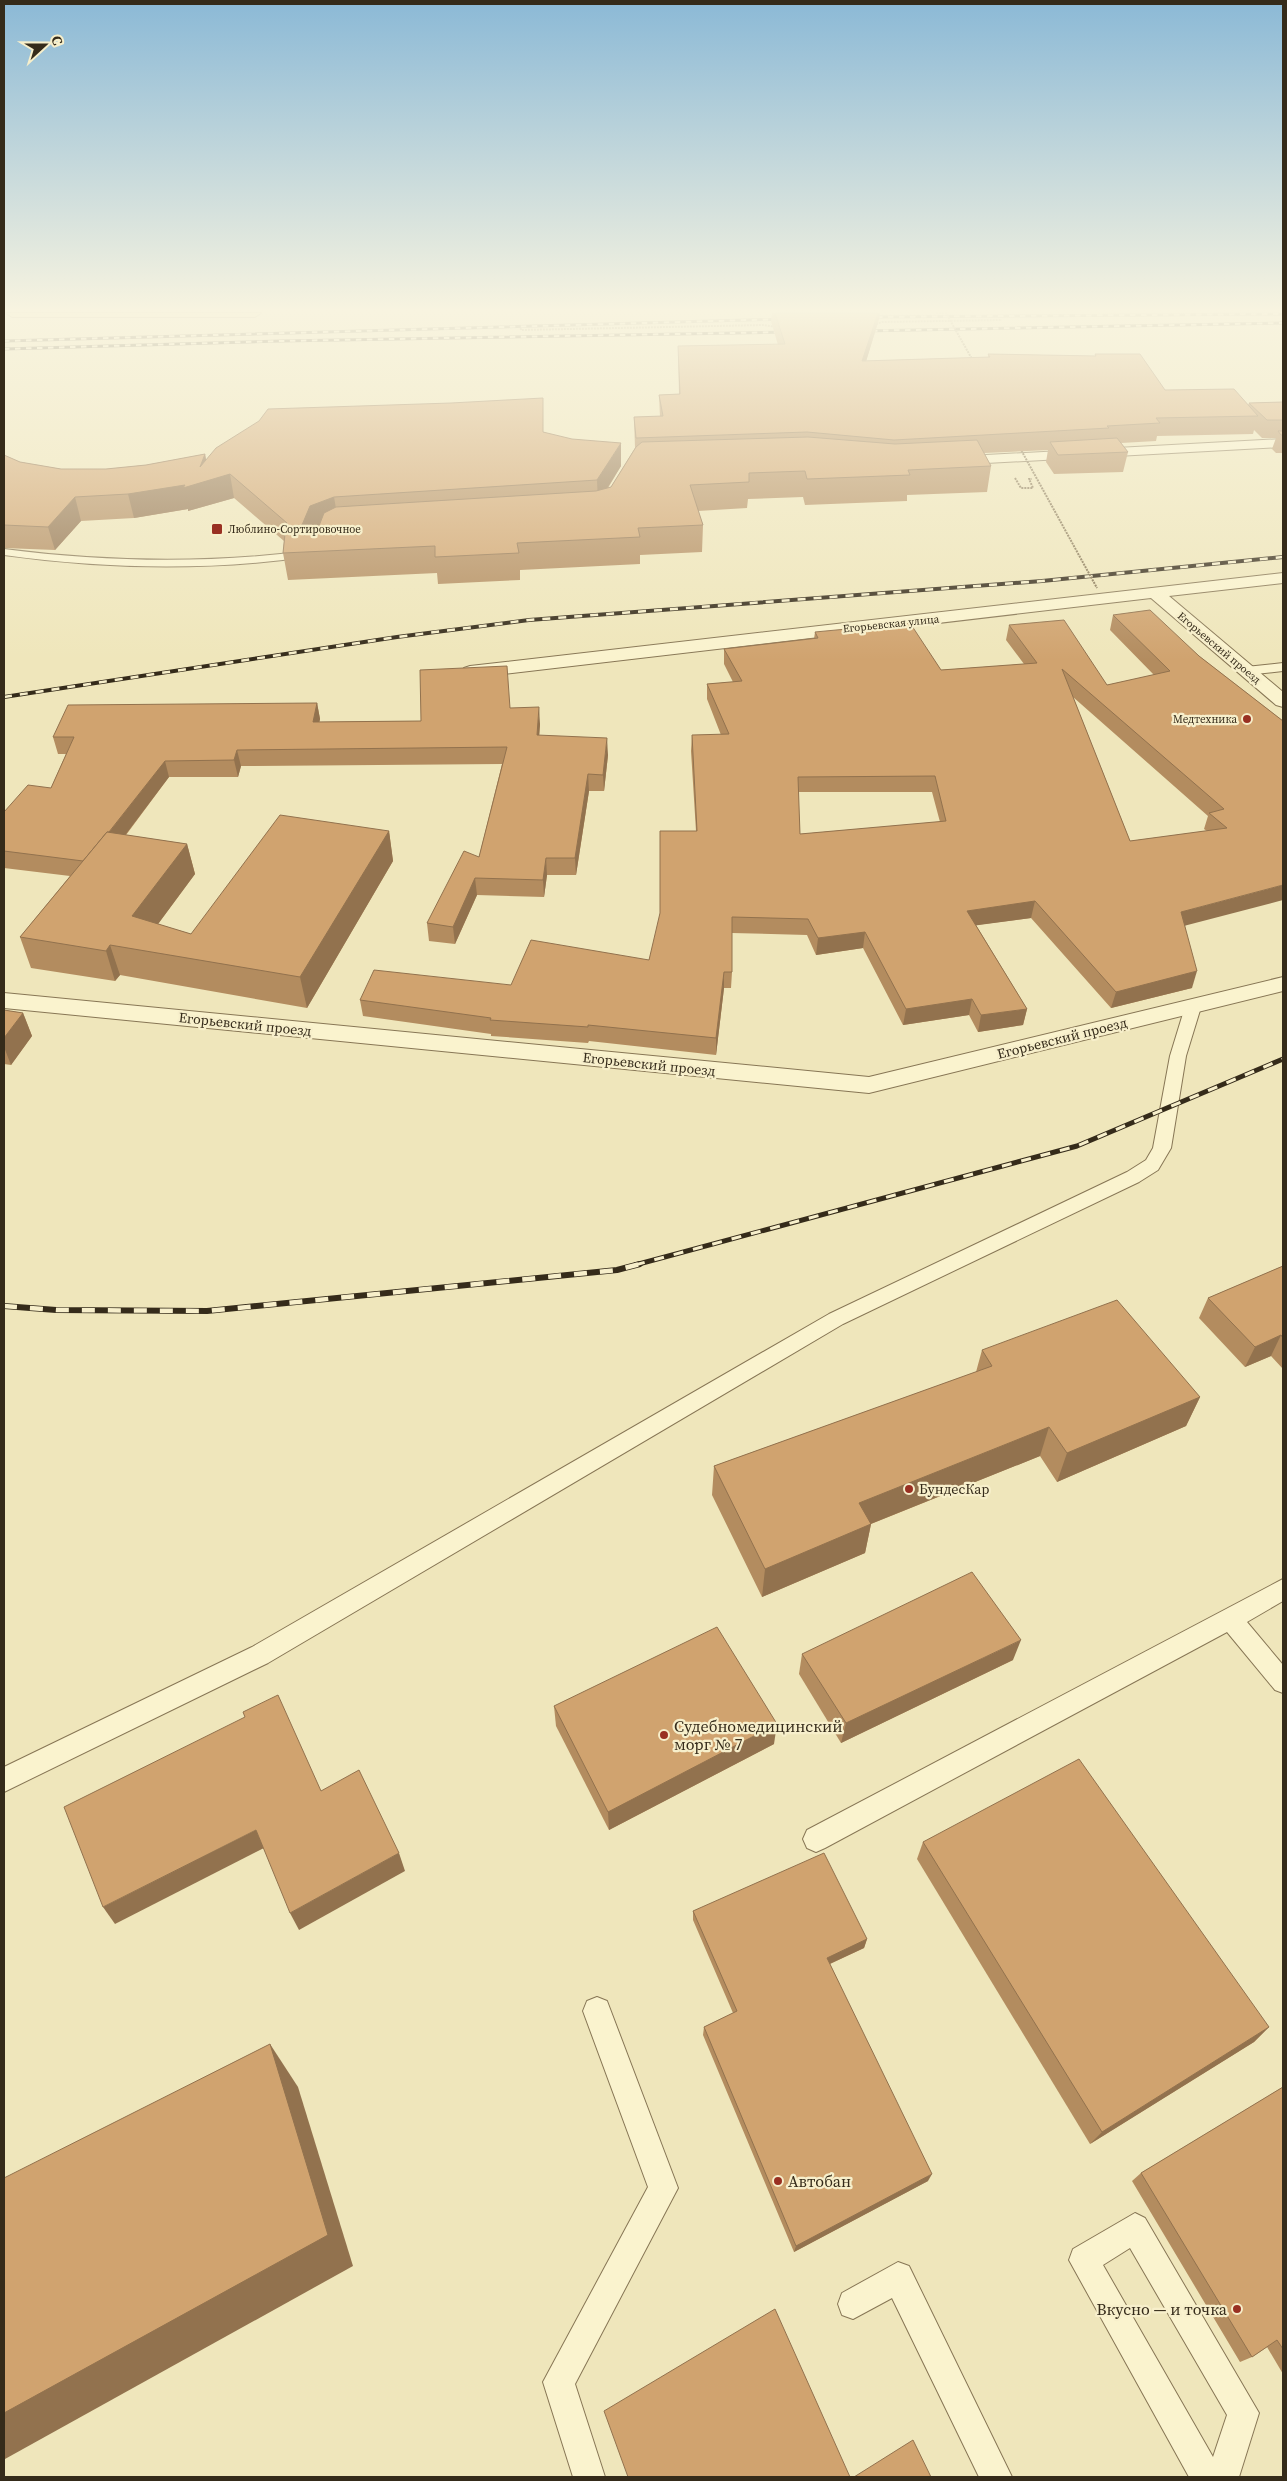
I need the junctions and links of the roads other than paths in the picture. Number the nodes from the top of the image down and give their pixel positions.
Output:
1 (1283, 443) edge
2 (931, 462) edge
3 (315, 549) edge
4 (4, 552) edge
5 (1283, 578) edge
6 (1156, 594) junction
7 (1283, 667) edge
8 (1246, 671) junction
9 (468, 672) edge
10 (1283, 701) edge
11 (1283, 984) edge
12 (4, 1001) edge
13 (1193, 1006) junction
14 (1283, 1589) edge
15 (1230, 1619) junction
16 (1283, 1682) edge
17 (4, 1780) edge
18 (816, 1838) dead end
19 (597, 2011) dead end
20 (853, 2304) dead end
21 (589, 2477) edge
22 (996, 2477) edge
23 (1206, 2477) edge
24 (1223, 2477) edge

1 - 2 street
3 - 4 lane
5 - 6 street, Егорьевская улица
6 - 8 street, Егорьевский проезд
6 - 9 street, Егорьевская улица
7 - 8 lane
8 - 10 street, Егорьевский проезд
11 - 13 street, Егорьевский проезд
12 - 13 street, Егорьевский проезд
13 - 17 lane
14 - 15 lane
15 - 16 lane
15 - 18 lane
19 - 21 lane
20 - 22 lane
23 - 24 lane

